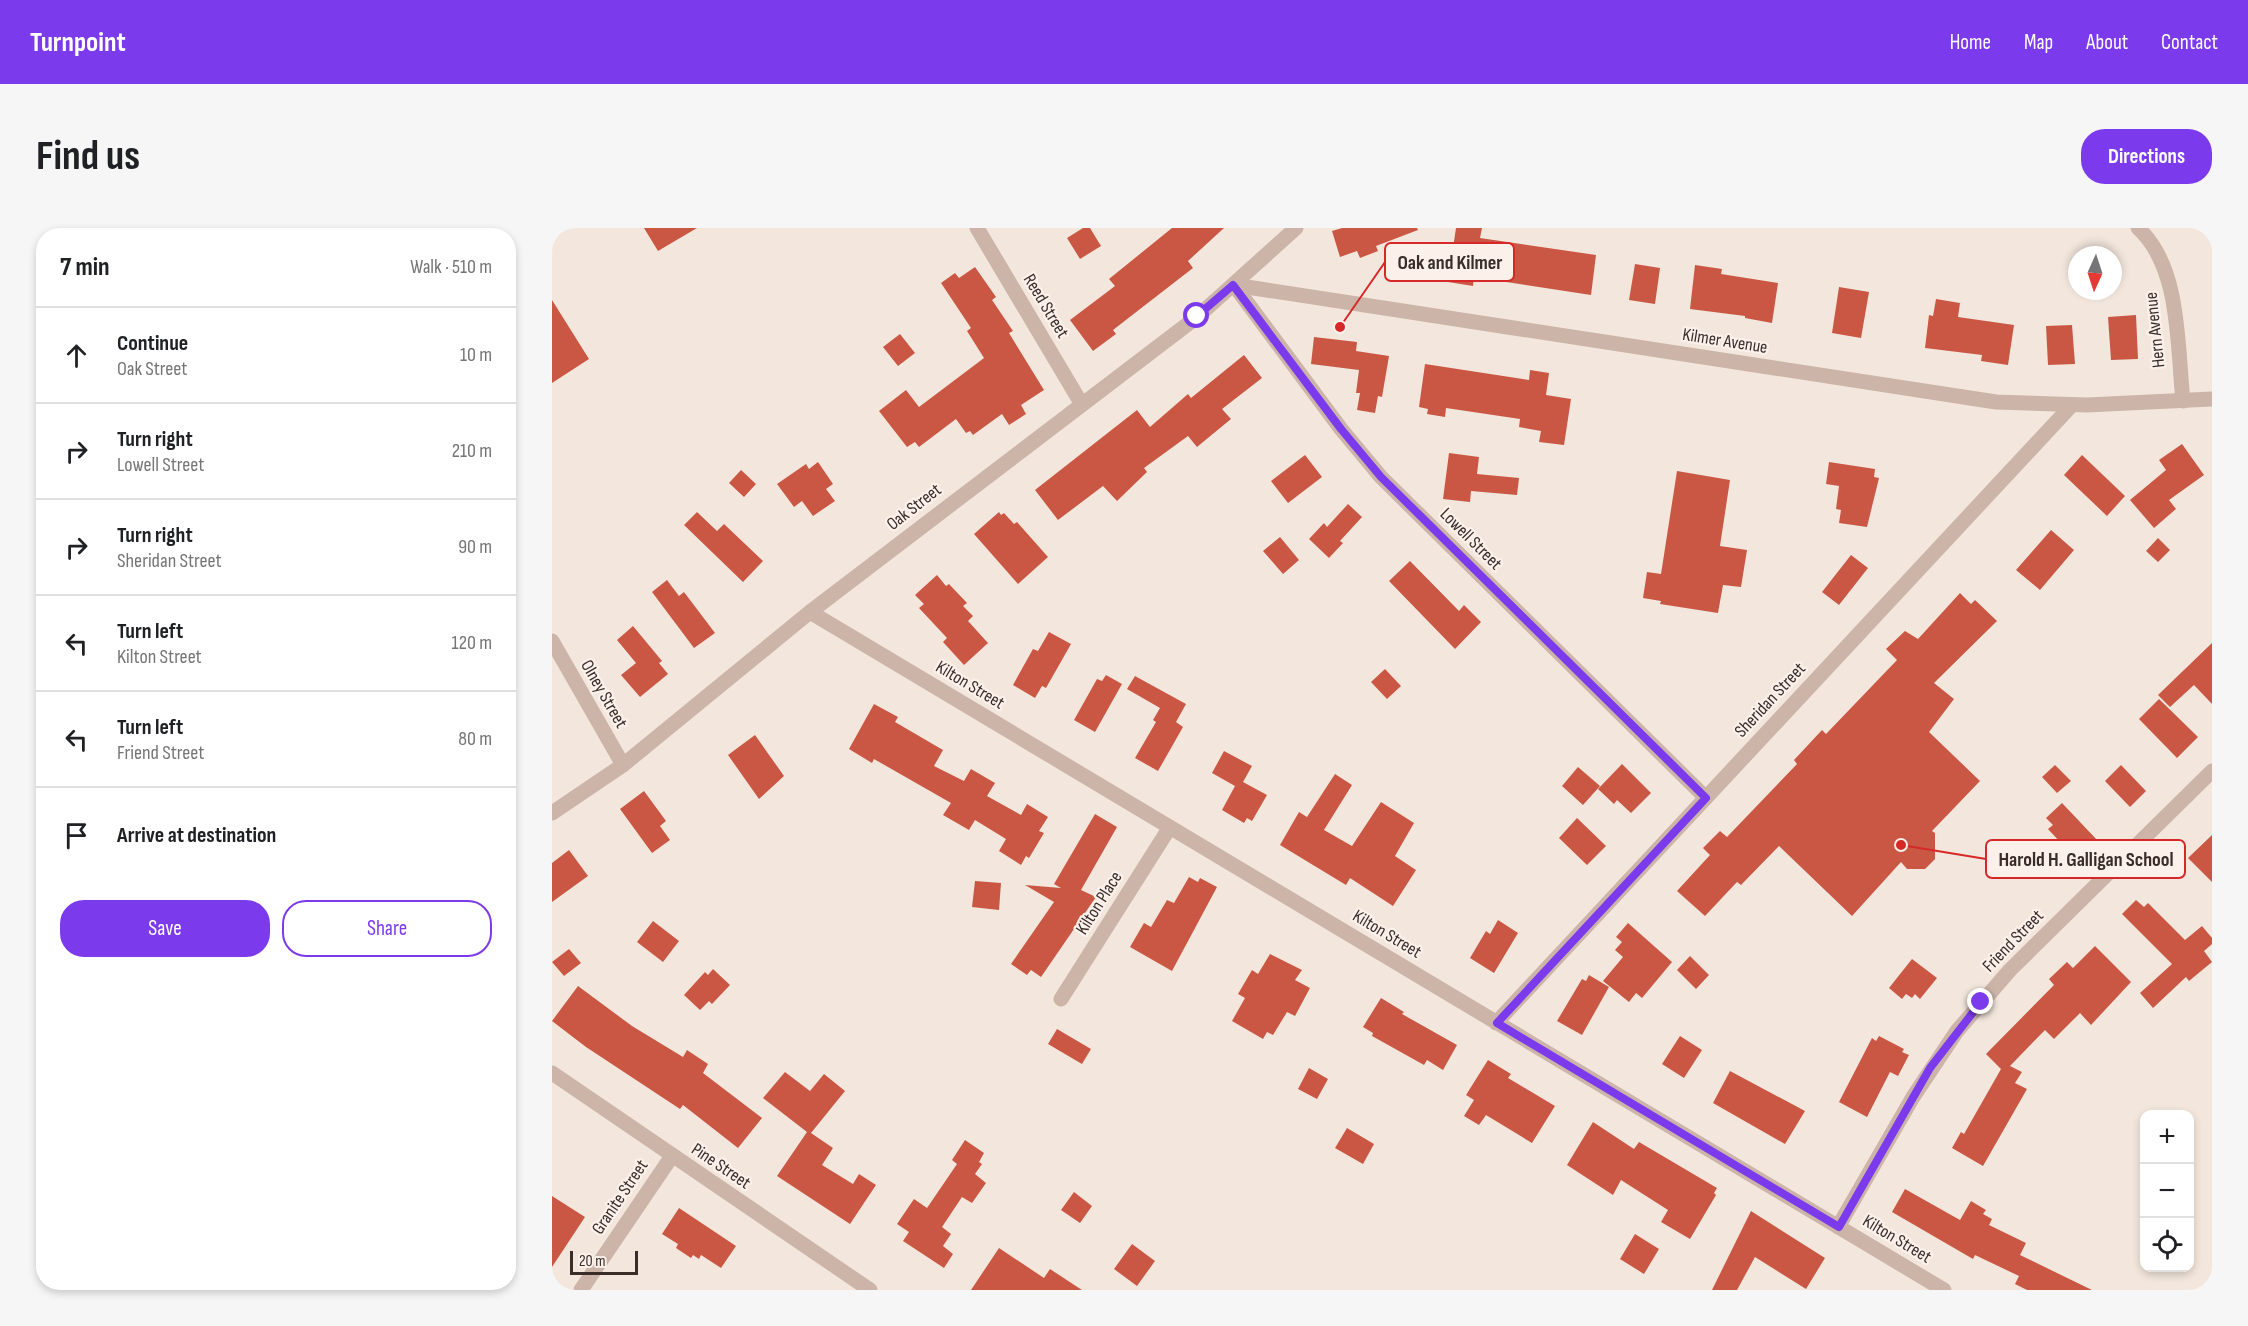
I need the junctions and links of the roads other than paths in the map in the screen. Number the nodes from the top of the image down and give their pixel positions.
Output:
1 (977, 228) edge
2 (1296, 228) edge
3 (2138, 228) edge
4 (1233, 285) junction
5 (2212, 399) edge
6 (2183, 401) junction
7 (1082, 404) junction
8 (2072, 405) junction
9 (810, 612) junction
10 (552, 641) edge
11 (622, 765) junction
12 (2212, 771) edge
13 (1706, 798) junction
14 (552, 813) edge
15 (1170, 827) junction
16 (1061, 999) dead end
17 (1497, 1023) junction
18 (552, 1073) edge
19 (672, 1156) junction
20 (1839, 1227) junction
21 (581, 1290) edge
22 (870, 1290) edge
23 (1944, 1290) edge

1 - 7 street, Reed Street
2 - 4 street, Oak Street
3 - 6 street, Hern Avenue
4 - 7 street, Oak Street
4 - 8 street, Kilmer Avenue
4 - 13 street, Lowell Street
5 - 6 street, Kilmer Avenue
6 - 8 street, Kilmer Avenue
7 - 9 street, Oak Street
8 - 13 street, Sheridan Street
9 - 11 street, Oak Street
9 - 15 street, Kilton Street
10 - 11 street, Olney Street
11 - 14 street, Oak Street
12 - 20 street, Friend Street
13 - 17 street, Sheridan Street
15 - 16 street, Kilton Place
15 - 17 street, Kilton Street
17 - 20 street, Kilton Street
18 - 19 street, Pine Street
19 - 21 street, Granite Street
19 - 22 street, Pine Street
20 - 23 street, Kilton Street

